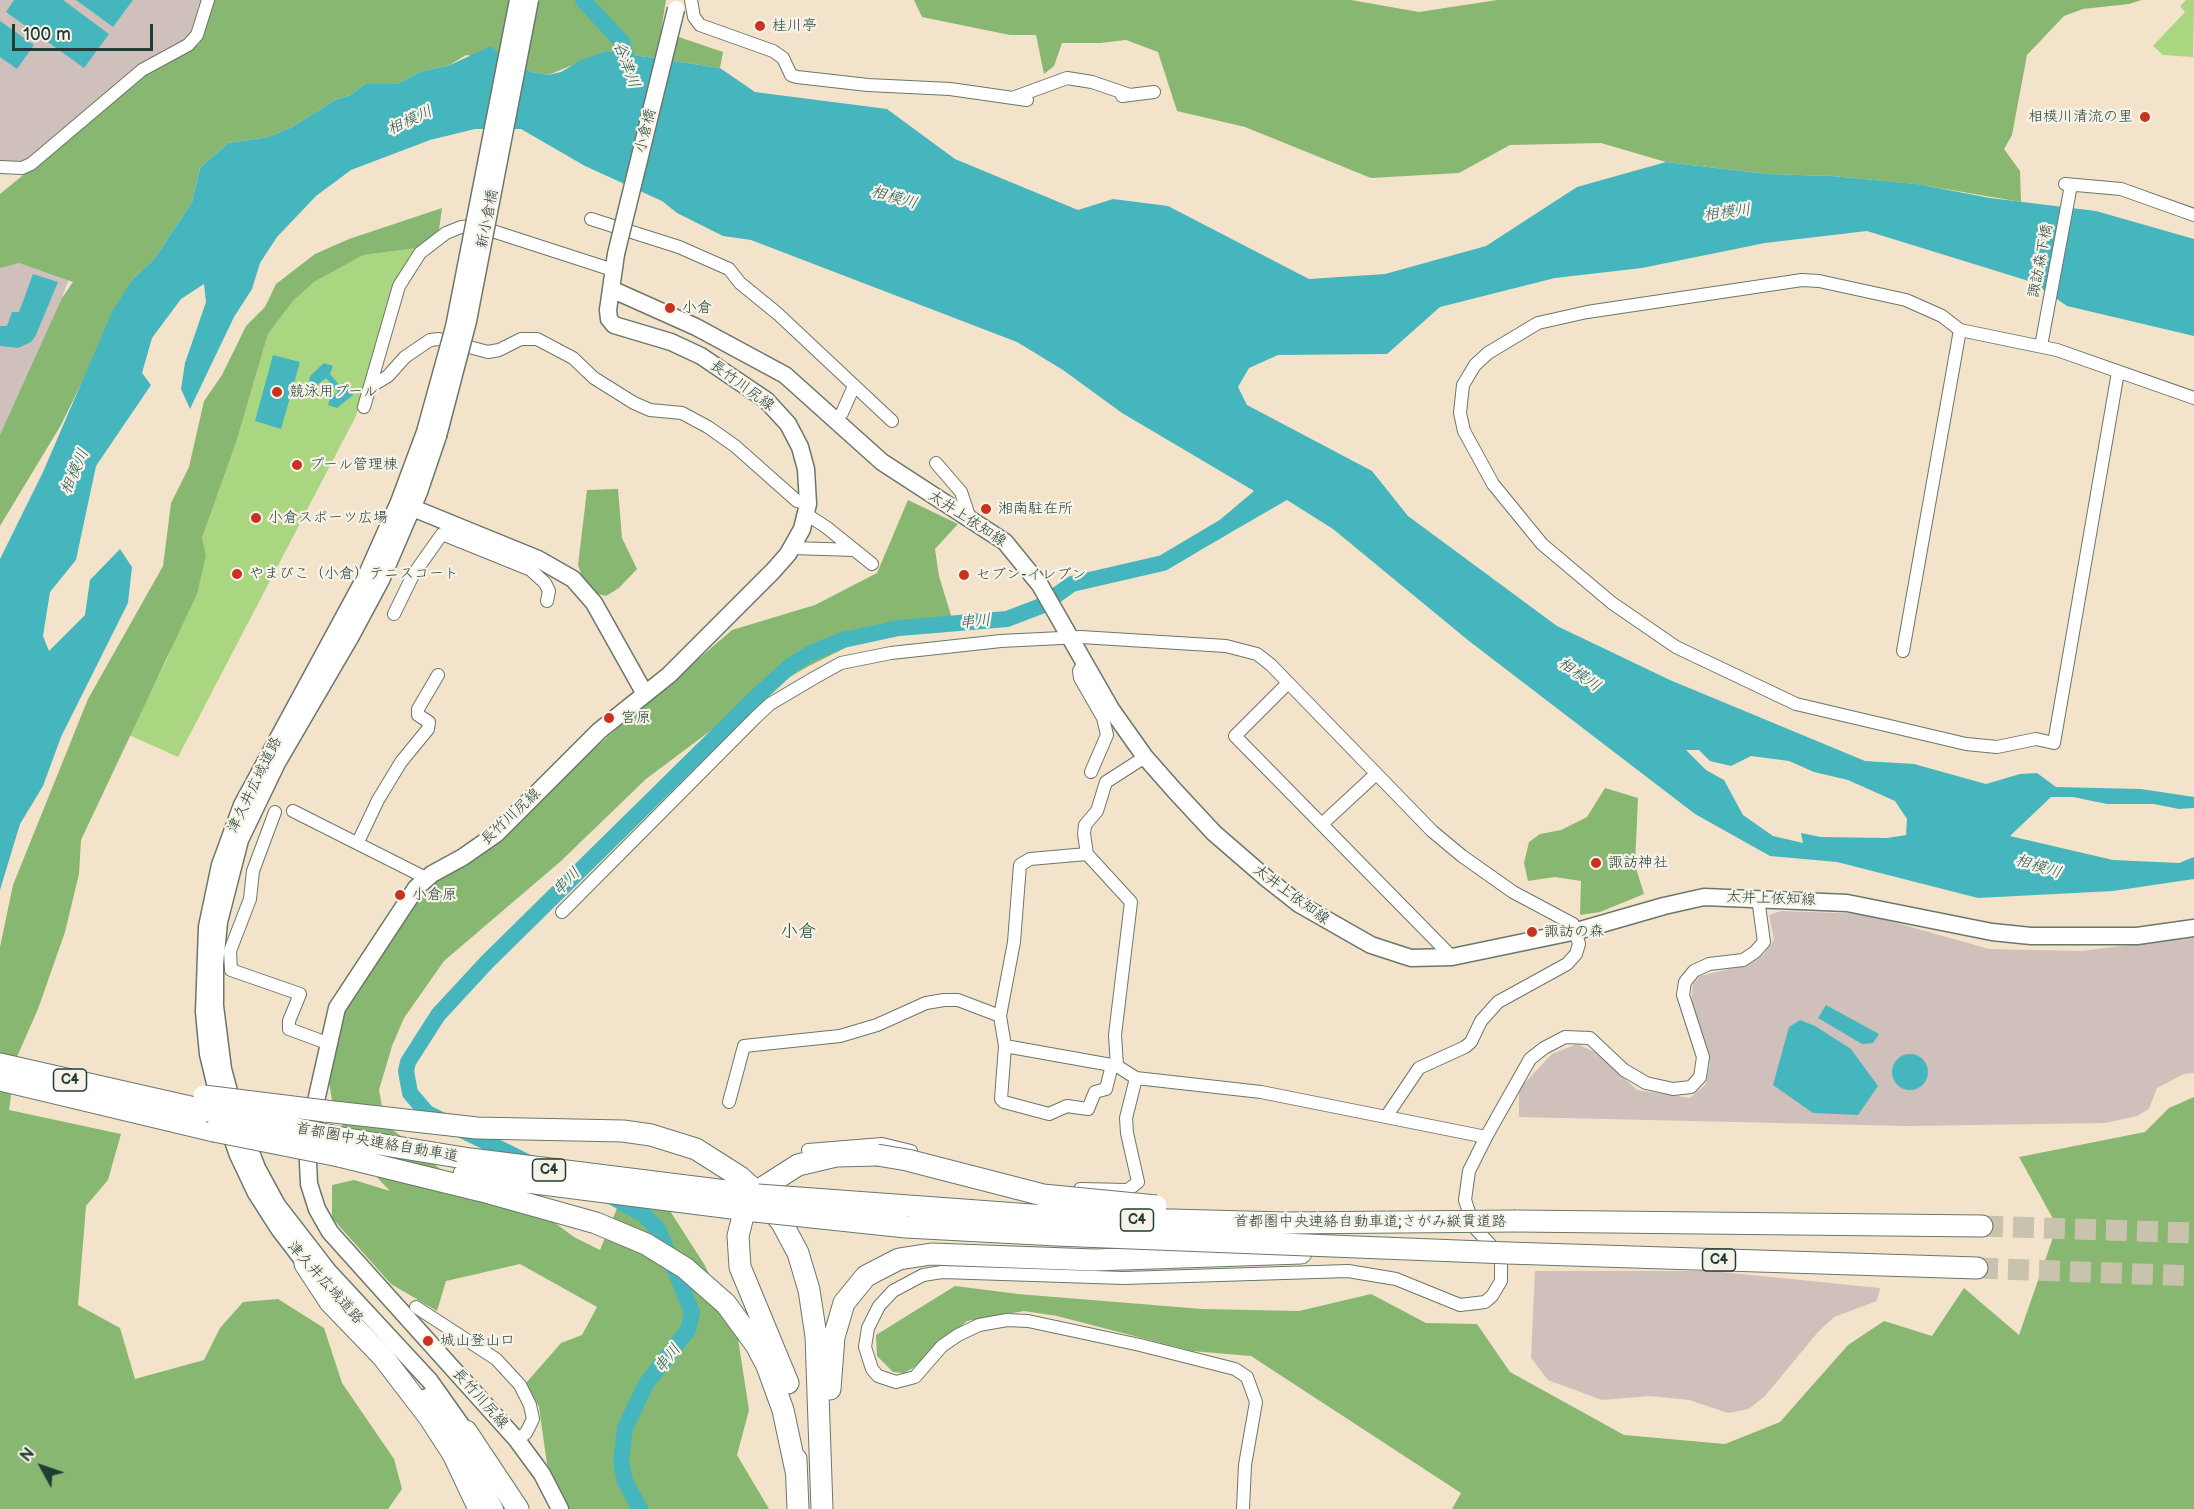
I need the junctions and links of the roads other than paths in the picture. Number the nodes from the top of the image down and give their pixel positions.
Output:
1 (208, 0) edge
2 (518, 0) edge
3 (530, 0) edge
4 (691, 0) edge
5 (680, 4) edge
6 (1154, 92) dead end
7 (1011, 99) junction
8 (1027, 100) dead end
9 (0, 167) edge
10 (2194, 215) edge
11 (591, 219) dead end
12 (614, 262) junction
13 (611, 289) junction
14 (1960, 330) junction
15 (2041, 342) junction
16 (2118, 372) junction
17 (854, 386) junction
18 (370, 387) junction
19 (2194, 398) edge
20 (364, 407) dead end
21 (835, 419) junction
22 (892, 422) dead end
23 (432, 434) junction
24 (936, 463) dead end
25 (406, 505) junction
26 (807, 509) junction
27 (969, 516) junction
28 (792, 548) junction
29 (500, 549) junction
30 (855, 550) junction
31 (872, 564) dead end
32 (547, 601) dead end
33 (394, 614) dead end
34 (1066, 635) junction
35 (1904, 651) dead end
36 (1083, 665) junction
37 (438, 675) dead end
38 (1288, 683) junction
39 (645, 694) junction
40 (1145, 757) junction
41 (1092, 772) dead end
42 (1376, 774) junction
43 (293, 811) dead end
44 (275, 812) dead end
45 (1322, 824) junction
46 (358, 842) junction
47 (1087, 854) junction
48 (426, 878) junction
49 (1758, 898) junction
50 (562, 912) dead end
51 (2194, 928) edge
52 (1577, 932) junction
53 (1452, 957) junction
54 (1000, 1016) junction
55 (327, 1042) junction
56 (1005, 1046) junction
57 (0, 1064) edge
58 (1114, 1066) junction
59 (1136, 1078) junction
60 (0, 1080) edge
61 (139, 1099) junction
62 (729, 1102) dead end
63 (208, 1113) junction
64 (1386, 1117) junction
65 (1486, 1137) junction
66 (808, 1150) dead end
67 (339, 1156) junction
68 (756, 1203) junction
69 (1516, 1221) junction
70 (1982, 1226) tunnel mouth
71 (1443, 1250) junction
72 (305, 1264) junction
73 (1977, 1268) tunnel mouth
74 (416, 1307) dead end
75 (466, 1431) junction
76 (517, 1440) junction
77 (820, 1462) junction
78 (796, 1471) junction
79 (479, 1509) edge
80 (495, 1509) edge
81 (508, 1509) edge
82 (518, 1509) edge
83 (560, 1509) edge
84 (798, 1509) edge
85 (822, 1509) edge
86 (1243, 1509) edge

1 - 9 street
2 - 23 main road, 新小倉橋, bridge
3 - 23 main road, 新小倉橋, bridge
4 - 7 street
5 - 12 main road, 小倉橋, bridge
6 - 7 street
7 - 8 street
10 - 15 street, 諏訪森下橋
11 - 17 street
12 - 13 main road, 長竹川尻線
12 - 18 street
13 - 21 main road, 太井上依知線
13 - 26 main road, 長竹川尻線
14 - 15 street
14 - 16 street
14 - 35 street
15 - 16 street
16 - 19 street
17 - 21 street
17 - 22 street
18 - 20 street
18 - 26 street
21 - 27 main road, 太井上依知線
23 - 25 main road, 津久井広域道路
24 - 27 street
25 - 29 main road
25 - 72 main road, 津久井広域道路
25 - 75 main road, 津久井広域道路
26 - 28 main road, 長竹川尻線
26 - 30 street
27 - 34 main road, 太井上依知線
28 - 30 street
28 - 39 main road, 長竹川尻線
29 - 32 street
29 - 33 street
29 - 39 main road
30 - 31 street
34 - 36 main road, 太井上依知線
34 - 38 street
34 - 50 street
36 - 40 main road, 太井上依知線
36 - 41 street
37 - 46 street
38 - 42 street
38 - 45 street
39 - 48 main road, 長竹川尻線
40 - 47 street
40 - 53 main road, 太井上依知線
42 - 45 street
42 - 52 street
43 - 46 street
44 - 55 street
45 - 53 street
46 - 48 street
47 - 54 street
47 - 58 street
48 - 55 main road, 長竹川尻線
49 - 51 main road, 太井上依知線
49 - 52 main road, 太井上依知線
49 - 65 street
52 - 53 main road, 太井上依知線
52 - 64 street
54 - 56 street
54 - 62 street
55 - 76 main road, 長竹川尻線
56 - 58 street
56 - 58 street
57 - 61 highway, C4
58 - 59 street
59 - 64 street
59 - 66 street
60 - 61 highway, 首都圏中央連絡自動車道 / C4
61 - 63 highway
61 - 63 highway, 首都圏中央連絡自動車道 / C4
63 - 67 highway, 首都圏中央連絡自動車道 / C4, bridge
63 - 68 highway, 首都圏中央連絡自動車道 / C4, bridge
63 - 77 highway, bridge
64 - 65 street
65 - 86 street
67 - 68 highway, 首都圏中央連絡自動車道 / C4
67 - 78 highway
68 - 69 highway, 首都圏中央連絡自動車道;さがみ縦貫道路 / C4, bridge
68 - 71 highway, 首都圏中央連絡自動車道;さがみ縦貫道路 / C4, bridge
69 - 70 highway, 首都圏中央連絡自動車道;さがみ縦貫道路 / C4
69 - 78 highway, bridge
71 - 73 highway, 首都圏中央連絡自動車道;さがみ縦貫道路 / C4, bridge
71 - 77 highway, bridge
72 - 79 highway
72 - 80 main road, 津久井広域道路
74 - 76 street
75 - 81 main road, 津久井広域道路
75 - 82 highway
76 - 83 main road, 長竹川尻線
77 - 85 highway
78 - 84 highway

